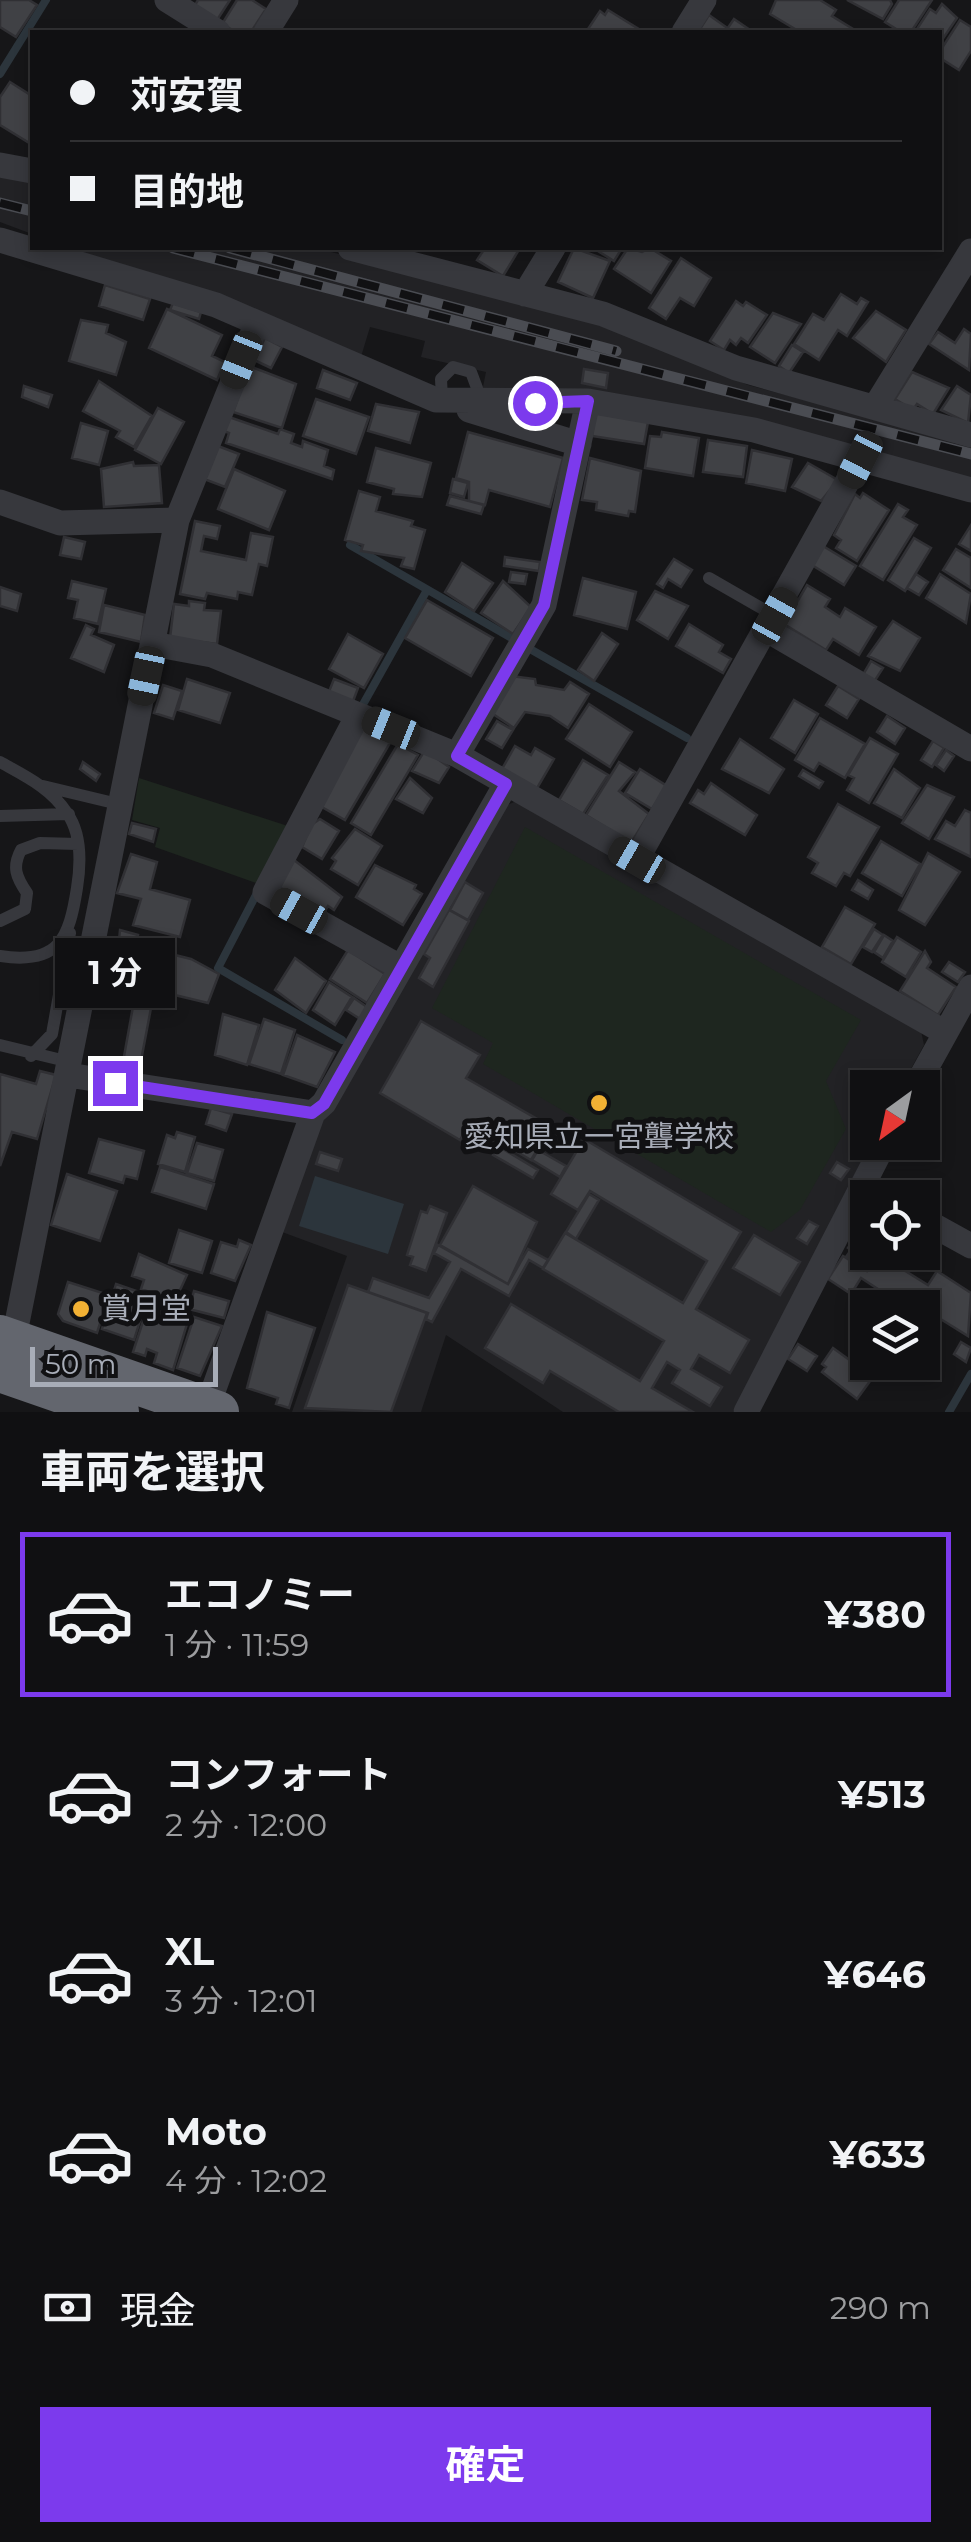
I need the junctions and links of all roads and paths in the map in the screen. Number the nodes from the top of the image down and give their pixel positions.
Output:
1 (167, 0) edge
2 (286, 0) edge
3 (704, 0) edge
4 (215, 30) edge
5 (267, 30) edge
6 (685, 30) edge
7 (0, 164) edge
8 (30, 171) edge
9 (0, 240) edge
10 (30, 249) edge
11 (33, 250) edge
12 (358, 250) edge
13 (552, 250) edge
14 (971, 252) edge
15 (525, 294) junction
16 (256, 325) junction
17 (439, 400) junction
18 (588, 401) junction
19 (875, 408) junction
20 (971, 435) edge
21 (579, 444) junction
22 (860, 460) junction
23 (971, 490) edge
24 (0, 502) edge
25 (178, 520) junction
26 (709, 578) dead end
27 (771, 623) junction
28 (153, 644) junction
29 (358, 715) junction
30 (971, 749) edge
31 (457, 756) junction
32 (0, 762) edge
33 (506, 784) junction
34 (42, 786) junction
35 (118, 804) junction
36 (69, 814) junction
37 (0, 816) edge
38 (78, 844) junction
39 (637, 860) junction
40 (0, 921) edge
41 (71, 928) junction
42 (0, 956) edge
43 (400, 967) junction
44 (971, 987) edge
45 (944, 1032) junction
46 (0, 1045) edge
47 (31, 1056) junction
48 (69, 1068) junction
49 (924, 1070) edge
50 (312, 1113) junction
51 (940, 1229) edge
52 (850, 1231) edge
53 (971, 1246) edge
54 (4, 1363) edge
55 (213, 1410) edge
56 (118, 1412) edge
57 (746, 1412) edge

1 - 4 street
2 - 5 street
3 - 6 street
7 - 8 street
9 - 10 street
11 - 16 street
12 - 15 street
13 - 15 street
14 - 19 street
15 - 19 street
16 - 17 street
16 - 25 street
17 - 18 street
17 - 21 street
18 - 21 street
18 - 22 street
19 - 20 street
21 - 31 street
22 - 23 street
22 - 27 street
24 - 25 street
25 - 28 street
26 - 27 lane
27 - 30 street
27 - 39 street
28 - 29 street
28 - 35 street
29 - 31 street
29 - 43 street
31 - 33 street
32 - 34 lane
33 - 39 street
33 - 43 street
34 - 35 lane
34 - 36 lane
35 - 48 street
36 - 37 lane
36 - 38 lane
38 - 40 lane
38 - 41 lane
39 - 45 street
41 - 42 lane
41 - 47 lane
43 - 50 street
44 - 45 street
45 - 49 street
46 - 47 lane
47 - 48 lane
48 - 50 street
48 - 54 street
50 - 55 street
51 - 53 street
52 - 57 street
54 - 55 highway
54 - 56 highway

